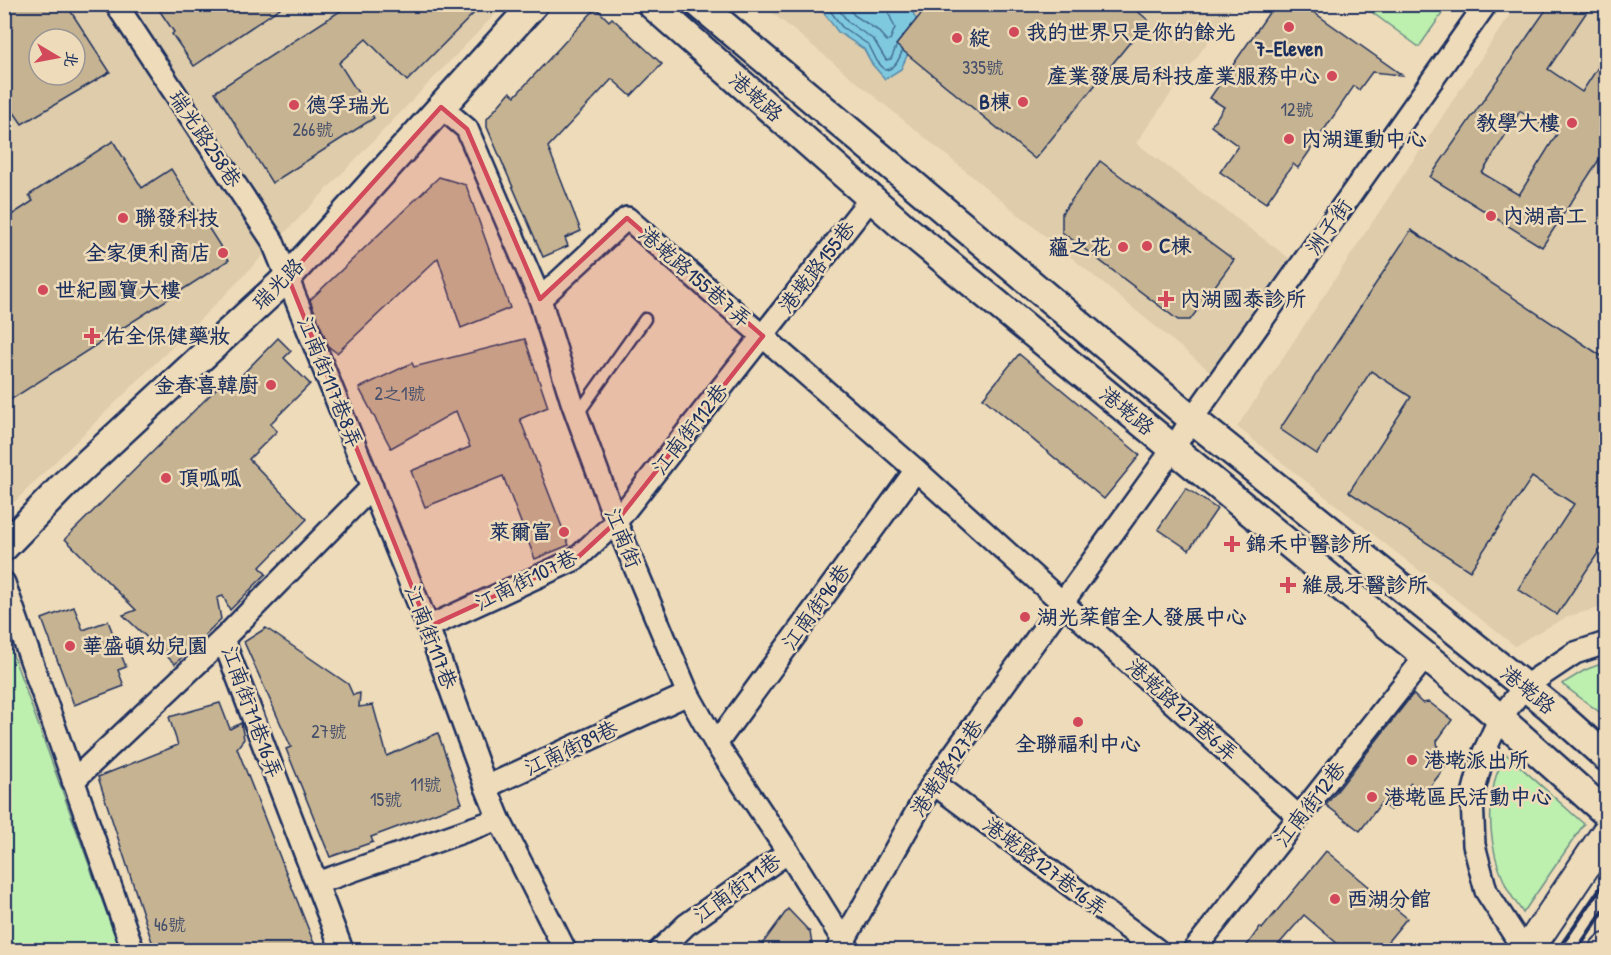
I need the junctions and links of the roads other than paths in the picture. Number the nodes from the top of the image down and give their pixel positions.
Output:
1 (116, 4) edge
2 (534, 4) edge
3 (651, 4) edge
4 (699, 4) edge
5 (1486, 4) edge
6 (441, 107) junction
7 (871, 198) junction
8 (288, 277) junction
9 (540, 299) junction
10 (645, 319) dead end
11 (763, 336) junction
12 (576, 415) junction
13 (1192, 419) junction
14 (1173, 449) junction
15 (916, 470) junction
16 (372, 487) junction
17 (616, 522) junction
18 (4, 547) edge
19 (4, 583) edge
20 (1064, 603) junction
21 (428, 627) junction
22 (223, 639) junction
23 (1606, 643) edge
24 (1426, 657) junction
25 (1524, 687) junction
26 (688, 694) junction
27 (1500, 718) junction
28 (716, 744) junction
29 (1606, 757) edge
30 (73, 781) junction
31 (933, 783) junction
32 (486, 787) junction
33 (1606, 813) edge
34 (1299, 817) junction
35 (499, 819) junction
36 (1606, 834) edge
37 (788, 852) junction
38 (317, 883) junction
39 (843, 948) edge
40 (133, 951) edge
41 (342, 951) edge
42 (565, 951) edge
43 (660, 951) edge
44 (1156, 951) edge
45 (1194, 951) edge
46 (1526, 951) edge

1 - 8 street, 瑞光路258巷
2 - 6 street, 瑞光路
3 - 7 street, 港墘路
4 - 13 street, 港墘路
5 - 13 street, 洲子街
6 - 8 street, 瑞光路
6 - 9 street, 江南街
7 - 11 street, 港墘路155巷
7 - 14 street, 港墘路
8 - 16 street, 江南街117巷8弄
8 - 18 street, 瑞光路
9 - 11 street, 港墘路155巷7弄
9 - 12 street, 江南街
10 - 12 lane
11 - 15 street
11 - 17 street, 江南街112巷
12 - 17 street, 江南街
13 - 14 street, 洲子街
13 - 25 street, 港墘路
14 - 20 street, 港墘路127巷
14 - 24 street, 港墘路
15 - 20 street
15 - 28 street, 江南街96巷
16 - 21 street, 江南街117巷
16 - 22 street, 江南街71巷16弄
17 - 21 street, 江南街107巷
17 - 26 street, 江南街
19 - 30 street
20 - 31 street, 港墘路127巷
20 - 34 street, 港墘路127巷6弄
21 - 32 street, 江南街117巷
22 - 30 street
22 - 38 street, 江南街71巷16弄
23 - 25 street
24 - 27 street, 港墘路
24 - 34 street, 江南街12巷
25 - 27 street
25 - 29 street, 港墘路
26 - 28 street, 江南街
26 - 32 street, 江南街89巷
27 - 33 street, 港墘路
27 - 46 street
28 - 37 street, 江南街
30 - 40 street
31 - 39 street, 港墘路127巷
31 - 44 street, 港墘路127巷16弄
32 - 35 street
34 - 45 street, 江南街12巷
35 - 38 street
35 - 42 street
36 - 46 main road
37 - 39 street, 江南街
37 - 43 street, 江南街71巷
38 - 41 street, 江南街71巷16弄

